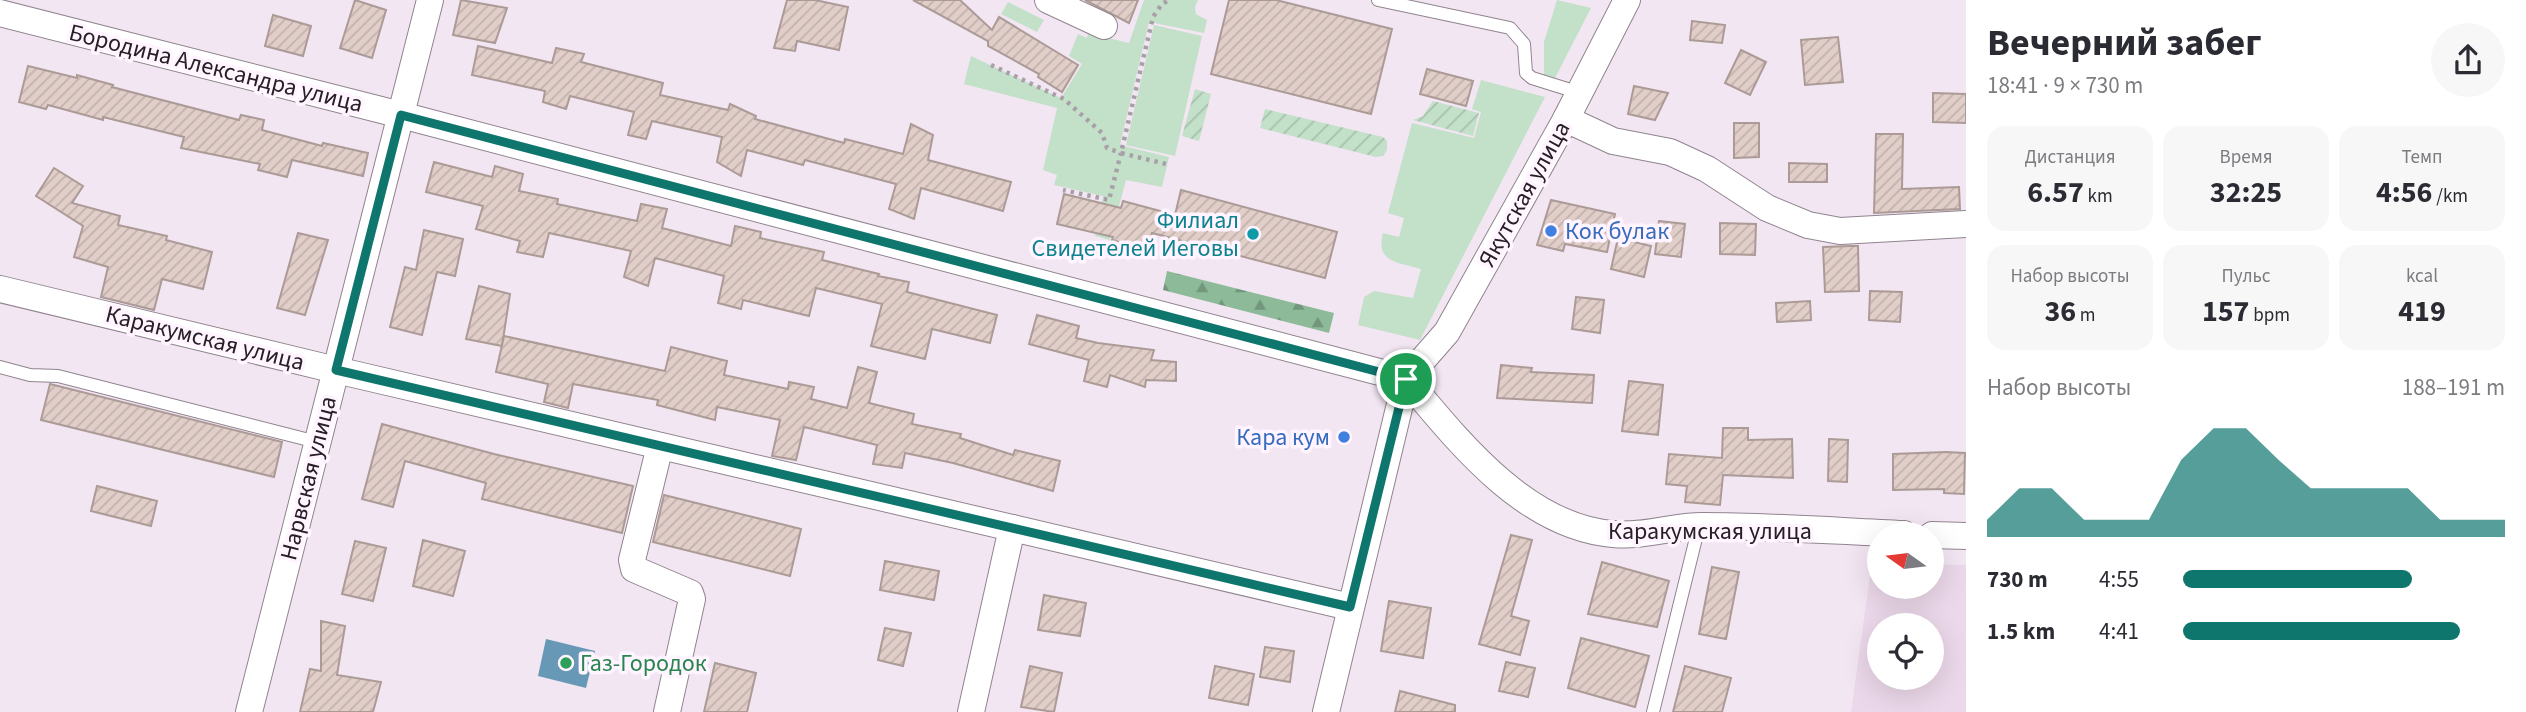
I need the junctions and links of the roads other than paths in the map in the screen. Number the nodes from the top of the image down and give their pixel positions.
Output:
1 (430, 0) edge
2 (1048, 0) edge
3 (1378, 0) edge
4 (1627, 0) edge
5 (0, 13) edge
6 (1104, 26) dead end
7 (1580, 93) junction
8 (401, 115) junction
9 (1566, 119) junction
10 (1966, 224) edge
11 (0, 289) edge
12 (0, 367) edge
13 (336, 370) junction
14 (1406, 379) junction
15 (317, 442) junction
16 (660, 446) junction
17 (1699, 526) junction
18 (1012, 528) junction
19 (1867, 533) edge
20 (1944, 535) edge
21 (1966, 536) edge
22 (1350, 607) junction
23 (249, 712) edge
24 (667, 712) edge
25 (971, 712) edge
26 (1326, 712) edge
27 (1653, 712) edge

1 - 8 street, Нарвская улица
2 - 6 street
3 - 7 lane
4 - 7 street, Якутская улица
5 - 8 street, Бородина Александра улица
7 - 9 street, Якутская улица
8 - 13 street, Нарвская улица
8 - 14 street, Бородина Александра улица
9 - 10 street
9 - 14 street, Якутская улица
11 - 13 street, Каракумская улица
12 - 15 lane
13 - 15 street, Нарвская улица
13 - 16 street, Каракумская улица
14 - 17 street, Каракумская улица
14 - 22 street
15 - 23 street, Нарвская улица
16 - 18 street, Каракумская улица
16 - 24 street
17 - 19 street, Каракумская улица
17 - 27 lane
18 - 22 street, Каракумская улица
18 - 25 street
20 - 21 street
22 - 26 street

